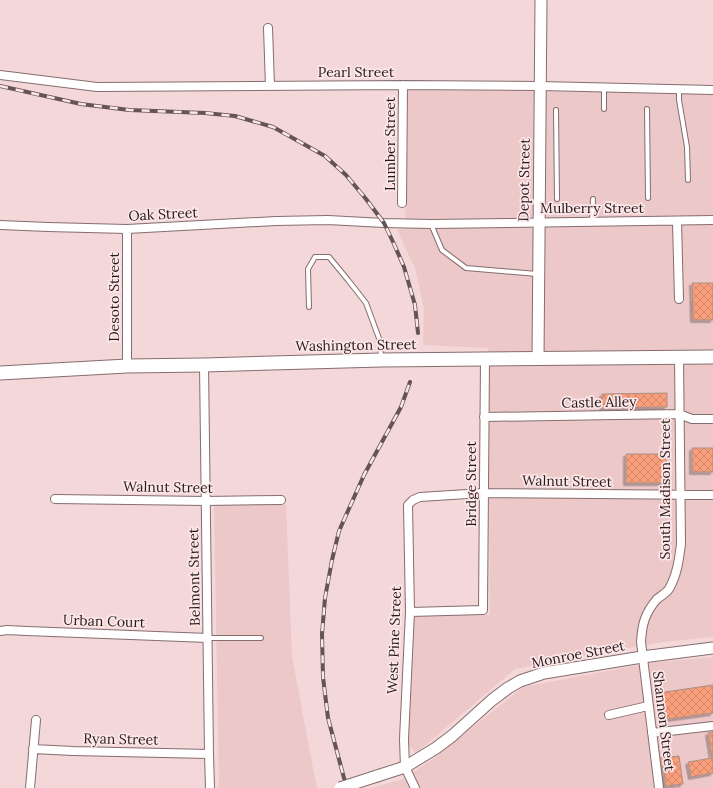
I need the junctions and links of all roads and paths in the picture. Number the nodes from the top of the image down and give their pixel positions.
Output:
1 (541, 0) edge
2 (268, 28) dead end
3 (0, 75) edge
4 (403, 85) junction
5 (270, 86) junction
6 (540, 86) junction
7 (604, 87) junction
8 (679, 90) junction
9 (713, 90) edge
10 (604, 109) dead end
11 (647, 109) dead end
12 (556, 110) dead end
13 (688, 180) dead end
14 (648, 198) dead end
15 (557, 199) dead end
16 (593, 199) dead end
17 (402, 203) dead end
18 (328, 220) joint
19 (678, 220) junction
20 (713, 220) edge
21 (592, 221) junction
22 (539, 222) junction
23 (431, 224) junction
24 (0, 225) edge
25 (127, 229) junction
26 (538, 274) junction
27 (679, 299) dead end
28 (309, 307) dead end
29 (713, 357) edge
30 (679, 358) junction
31 (485, 359) junction
32 (538, 359) junction
33 (381, 360) junction
34 (127, 366) junction
35 (204, 366) junction
36 (0, 373) edge
37 (679, 414) junction
38 (484, 417) junction
39 (713, 419) edge
40 (484, 493) junction
41 (713, 494) edge
42 (680, 495) junction
43 (420, 498) joint
44 (55, 499) dead end
45 (281, 500) dead end
46 (205, 501) junction
47 (410, 612) junction
48 (0, 631) edge
49 (208, 638) junction
50 (261, 638) dead end
51 (713, 648) edge
52 (642, 657) junction
53 (648, 706) junction
54 (609, 715) dead end
55 (36, 720) dead end
56 (713, 726) edge
57 (652, 733) junction
58 (33, 749) junction
59 (209, 754) junction
60 (405, 767) junction
61 (30, 788) edge
62 (210, 788) edge
63 (340, 788) edge
64 (415, 788) edge
65 (659, 788) edge

1 - 6 street, Depot Street
2 - 5 street
3 - 5 street, Pearl Street
4 - 5 street, Pearl Street
4 - 6 street, Pearl Street
4 - 17 street, Lumber Street
6 - 7 street, Pearl Street
6 - 22 street, Depot Street
7 - 8 street, Pearl Street
7 - 10 lane
8 - 9 street, Pearl Street
8 - 13 lane
11 - 14 lane
12 - 15 lane
16 - 21 lane
18 - 23 street, Mulberry Street
18 - 25 street, Oak Street
19 - 20 street, Mulberry Street
19 - 21 street, Mulberry Street
19 - 27 street
21 - 22 street, Mulberry Street
22 - 23 street, Mulberry Street
22 - 26 street, Depot Street
23 - 26 lane
24 - 25 street, Oak Street
25 - 34 street, Desoto Street
26 - 32 street, Depot Street
28 - 33 lane
29 - 30 main road, Washington Street
30 - 32 main road, Washington Street
30 - 37 street, South Madison Street
31 - 32 main road, Washington Street
31 - 33 main road, Washington Street
31 - 38 street, Bridge Street
33 - 35 main road, Washington Street
34 - 35 main road, Washington Street
34 - 36 main road, Washington Street
35 - 46 street, Belmont Street
37 - 38 street, Castle Alley
37 - 39 street, Castle Alley
37 - 42 street, South Madison Street
38 - 40 street, Bridge Street
40 - 42 street, Walnut Street
40 - 43 street, Walnut Street
40 - 47 street, Bridge Street
41 - 42 street, Walnut Street
42 - 52 street, South Madison Street
43 - 47 street, West Pine Street
44 - 46 street, Walnut Street
45 - 46 street, Walnut Street
46 - 49 street, Belmont Street
47 - 60 street, West Pine Street
48 - 49 street, Urban Court
49 - 50 lane
49 - 59 street, Belmont Street
51 - 52 street, Monroe Street
52 - 53 street, Shannon Street
52 - 60 street, Monroe Street
53 - 54 street
53 - 57 street, Shannon Street
55 - 58 street
56 - 57 street
57 - 65 street, Shannon Street
58 - 59 street, Ryan Street
58 - 61 street
59 - 62 street, Belmont Street
60 - 63 street, Monroe Street, bridge
60 - 64 street, West Pine Street

